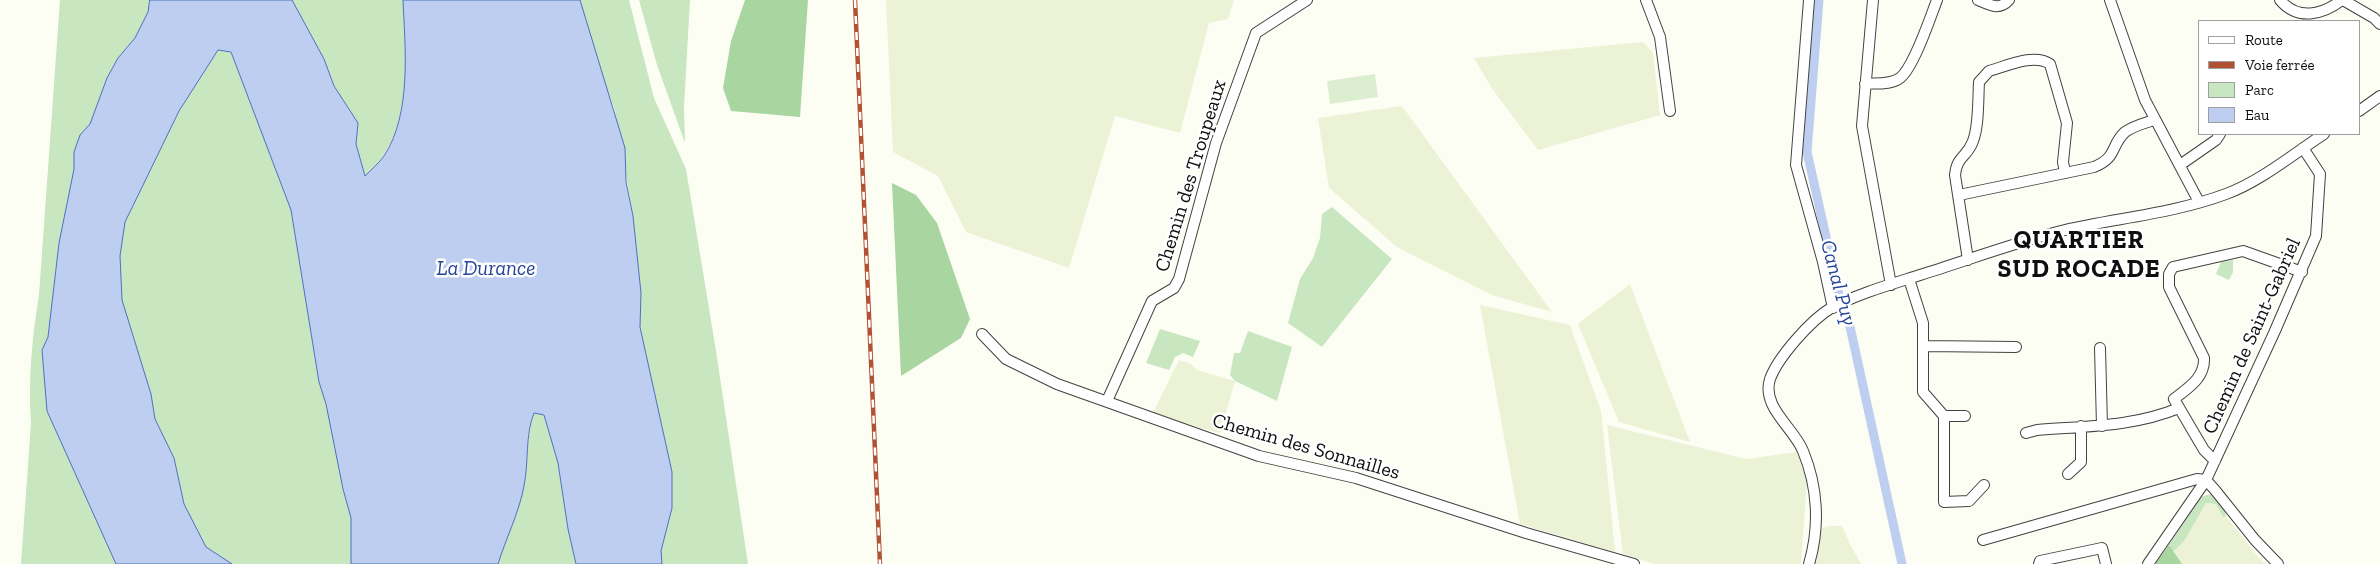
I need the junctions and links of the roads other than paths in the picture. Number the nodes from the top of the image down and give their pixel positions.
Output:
1 (1307, 0) edge
2 (1646, 0) edge
3 (1809, 0) edge
4 (1873, 0) edge
5 (1937, 0) edge
6 (1978, 0) edge
7 (2009, 0) edge
8 (2110, 0) edge
9 (2280, 0) edge
10 (2342, 0) edge
11 (2380, 24) edge
12 (1865, 84) junction
13 (2380, 96) edge
14 (2360, 109) edge
15 (1670, 111) dead end
16 (2154, 120) junction
17 (2219, 135) edge
18 (2322, 135) edge
19 (2303, 148) junction
20 (2180, 165) junction
21 (2065, 173) junction
22 (1959, 195) junction
23 (2199, 202) junction
24 (1968, 260) junction
25 (2302, 272) junction
26 (1909, 279) junction
27 (1890, 284) junction
28 (1840, 305) junction
29 (982, 334) dead end
30 (1924, 346) junction
31 (2016, 347) dead end
32 (2100, 348) dead end
33 (1107, 401) junction
34 (2179, 408) junction
35 (1944, 416) junction
36 (1965, 416) dead end
37 (2081, 426) junction
38 (2102, 426) junction
39 (2026, 433) dead end
40 (2215, 461) junction
41 (2068, 474) dead end
42 (2206, 480) junction
43 (1984, 485) dead end
44 (1983, 540) dead end
45 (1634, 564) edge
46 (1810, 564) edge
47 (2039, 564) edge
48 (2106, 564) edge
49 (2148, 564) edge
50 (2278, 564) edge

1 - 33 street, Chemin des Troupeaux
2 - 15 street
3 - 28 street
4 - 12 street
5 - 12 street
6 - 7 street
8 - 16 street
9 - 10 street
10 - 11 street
12 - 27 street
13 - 14 street
16 - 20 street
16 - 21 street
17 - 20 street
18 - 19 street
19 - 23 street
19 - 25 street, Chemin de Saint-Gabriel
20 - 23 street
21 - 22 street
21 - 22 street
22 - 24 street
23 - 24 street
24 - 26 street
25 - 34 street
25 - 40 street, Chemin de Saint-Gabriel
26 - 27 street
26 - 30 street
27 - 28 street
28 - 46 street
29 - 33 street, Chemin des Sonnailles
30 - 31 street
30 - 35 street
32 - 38 street
33 - 45 street, Chemin des Sonnailles
34 - 38 street
34 - 40 street
35 - 36 street
35 - 43 street
37 - 38 street
37 - 39 street
37 - 41 street
40 - 42 street, Chemin de Saint-Gabriel
42 - 44 street
42 - 49 street, Chemin de Saint-Gabriel
42 - 50 street
47 - 48 street

